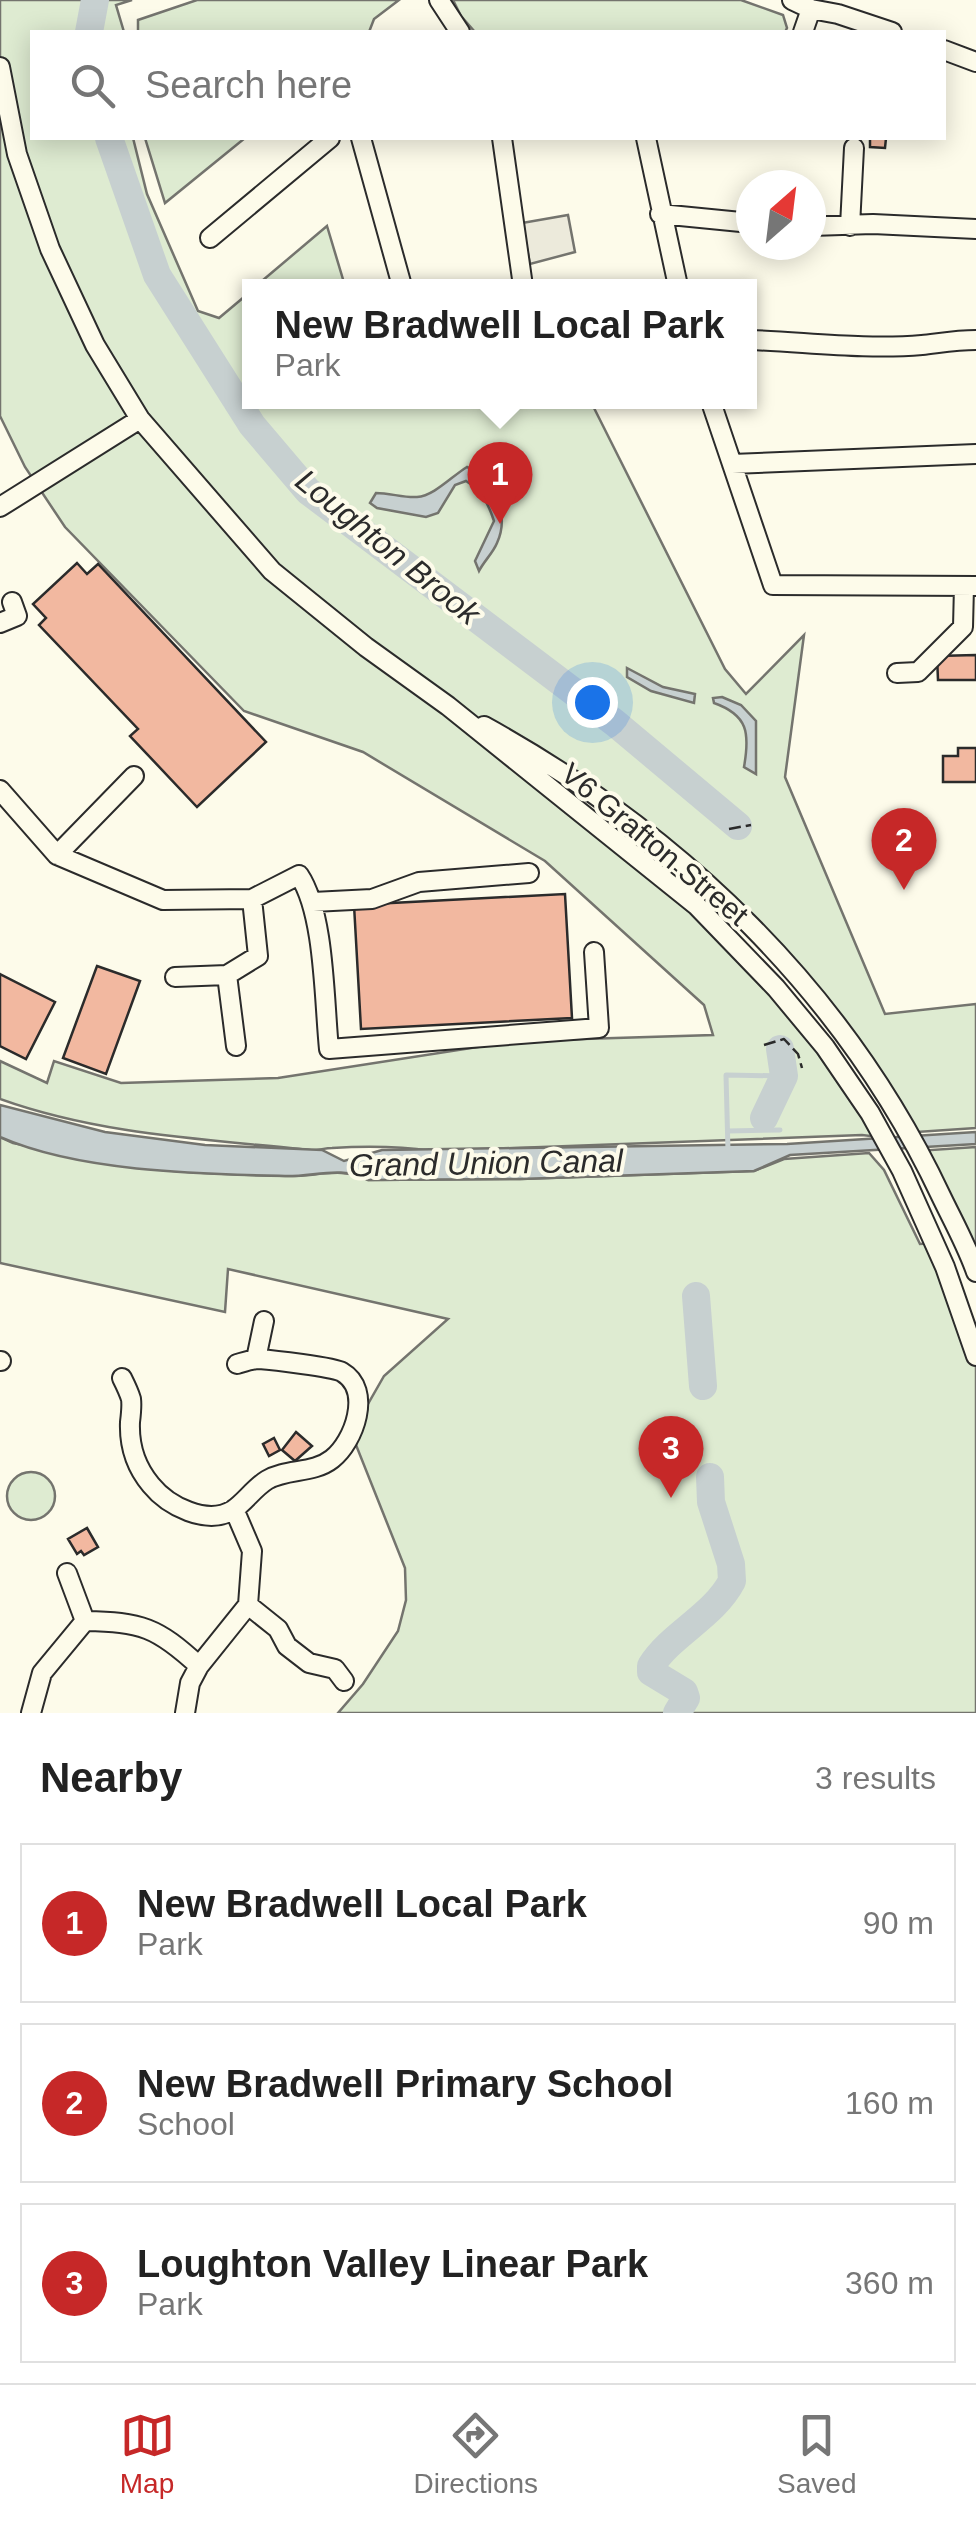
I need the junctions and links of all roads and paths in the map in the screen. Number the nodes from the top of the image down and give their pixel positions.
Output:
1 (440, 0) edge
2 (792, 0) edge
3 (811, 9) junction
4 (458, 30) edge
5 (804, 30) edge
6 (886, 30) edge
7 (946, 51) edge
8 (970, 60) edge
9 (0, 67) edge
10 (328, 140) edge
11 (362, 140) edge
12 (502, 140) edge
13 (646, 140) edge
14 (854, 148) dead end
15 (660, 214) junction
16 (736, 221) edge
17 (826, 226) edge
18 (850, 226) junction
19 (976, 229) edge
20 (210, 238) dead end
21 (400, 279) edge
22 (522, 279) edge
23 (676, 279) edge
24 (757, 340) edge
25 (976, 340) edge
26 (713, 409) edge
27 (140, 419) junction
28 (976, 454) edge
29 (732, 464) junction
30 (0, 507) edge
31 (970, 586) edge
32 (12, 602) dead end
33 (0, 622) edge
34 (896, 673) dead end
35 (448, 706) junction
36 (134, 776) dead end
37 (0, 790) edge
38 (57, 855) junction
39 (528, 873) dead end
40 (252, 899) junction
41 (313, 902) junction
42 (594, 952) dead end
43 (228, 975) junction
44 (175, 978) dead end
45 (236, 1046) dead end
46 (976, 1272) edge
47 (264, 1322) dead end
48 (976, 1356) edge
49 (256, 1359) junction
50 (237, 1364) dead end
51 (122, 1378) dead end
52 (234, 1510) junction
53 (66, 1573) dead end
54 (248, 1605) junction
55 (85, 1621) junction
56 (199, 1666) junction
57 (344, 1681) dead end
58 (31, 1713) edge
59 (185, 1713) edge

1 - 4 street
2 - 3 street
3 - 5 street
3 - 6 street
7 - 8 street
9 - 27 street, V6 Grafton Street
10 - 20 street
11 - 21 street
12 - 22 street
13 - 15 street
14 - 18 street
15 - 16 street
15 - 23 street
17 - 18 street
18 - 19 street
24 - 25 street
26 - 29 street
27 - 30 street
27 - 35 street, V6 Grafton Street
28 - 29 street
29 - 31 street
31 - 34 street
32 - 33 street
35 - 46 street, V6 Grafton Street
35 - 48 street, V6 Grafton Street
36 - 38 street
37 - 38 street
38 - 40 street
39 - 41 street
40 - 41 street
40 - 43 street
41 - 42 street
43 - 44 street
43 - 45 street
47 - 49 street
49 - 50 street
49 - 52 street
51 - 52 street
52 - 54 street
53 - 55 street
54 - 56 street
54 - 57 street
55 - 56 street
55 - 58 street
56 - 59 street

